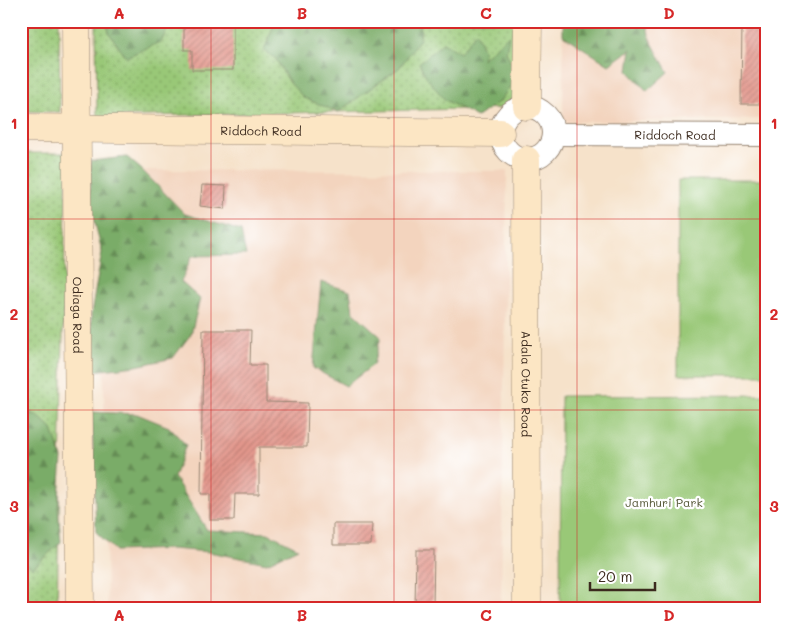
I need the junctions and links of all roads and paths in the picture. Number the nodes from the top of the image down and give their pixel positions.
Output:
1 (76, 21) edge
2 (528, 21) edge
3 (527, 106) junction
4 (21, 128) edge
5 (77, 128) junction
6 (500, 132) junction
7 (554, 134) junction
8 (767, 135) edge
9 (526, 160) junction
10 (80, 608) edge
11 (527, 608) edge

1 - 5 street, Odiaga Road
2 - 3 street
3 - 6 street
3 - 7 street
4 - 5 street, Riddoch Road
5 - 6 street, Riddoch Road
5 - 10 street, Odiaga Road
6 - 9 street
7 - 8 street, Riddoch Road
7 - 9 street
9 - 11 street, Adala Otuko Road

